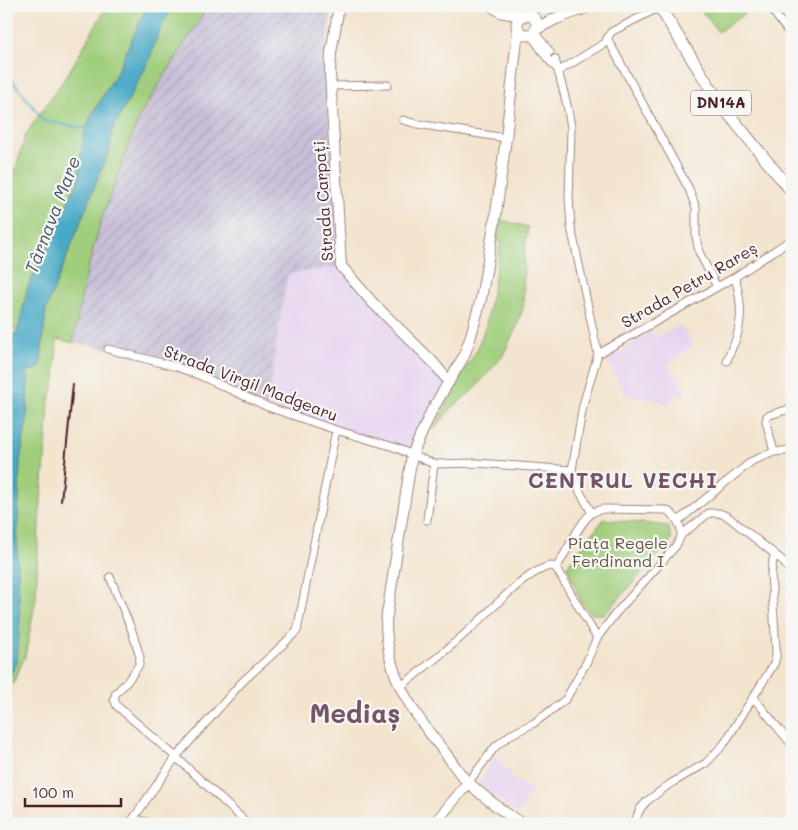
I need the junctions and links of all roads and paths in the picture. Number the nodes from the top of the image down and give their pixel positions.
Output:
1 (339, 6) edge
2 (492, 6) edge
3 (590, 6) edge
4 (659, 6) edge
5 (769, 6) edge
6 (528, 27) junction
7 (792, 37) edge
8 (607, 38) junction
9 (550, 52) dead end
10 (555, 59) dead end
11 (559, 71) junction
12 (388, 85) dead end
13 (330, 86) junction
14 (403, 120) dead end
15 (506, 138) junction
16 (792, 192) edge
17 (792, 239) edge
18 (735, 277) junction
19 (717, 287) junction
20 (108, 349) dead end
21 (598, 354) junction
22 (727, 361) dead end
23 (449, 382) junction
24 (792, 408) edge
25 (336, 430) junction
26 (792, 450) edge
27 (774, 452) junction
28 (412, 455) junction
29 (434, 464) junction
30 (572, 470) junction
31 (592, 513) junction
32 (427, 520) dead end
33 (678, 522) junction
34 (681, 534) junction
35 (774, 553) junction
36 (556, 568) junction
37 (792, 574) edge
38 (110, 577) dead end
39 (597, 638) junction
40 (400, 687) junction
41 (753, 697) junction
42 (792, 745) edge
43 (176, 757) junction
44 (468, 783) junction
45 (130, 822) edge
46 (154, 824) edge
47 (248, 824) edge
48 (434, 824) edge
49 (522, 824) edge
50 (634, 824) edge

1 - 13 main road, Strada Carpați
2 - 6 main road
3 - 6 main road
4 - 8 street
4 - 16 main road, DN14A
5 - 7 street
6 - 9 street
6 - 11 street
6 - 15 main road
8 - 11 street
8 - 19 street
10 - 11 street
11 - 21 street
12 - 13 street
13 - 23 main road, Strada Carpați
14 - 15 street
15 - 23 main road
17 - 18 street, Strada Petru Rareș
18 - 19 street, Strada Petru Rareș
18 - 22 street
19 - 21 street, Strada Petru Rareș
20 - 25 street, Strada Virgil Madgearu
21 - 30 street
23 - 28 main road
24 - 27 street
25 - 28 street, Strada Virgil Madgearu
25 - 43 street
26 - 27 street
27 - 33 street
28 - 29 street, Strada Virgil Madgearu
28 - 40 main road
29 - 30 street
29 - 32 street
30 - 31 street
31 - 33 street
31 - 36 street
33 - 34 street
34 - 35 street
34 - 39 street
35 - 37 street
35 - 41 street
36 - 39 street
36 - 40 street
38 - 43 street
39 - 44 street
40 - 44 main road
41 - 42 street
41 - 50 street
43 - 45 street
43 - 47 street
44 - 48 main road
44 - 49 main road
45 - 46 street

